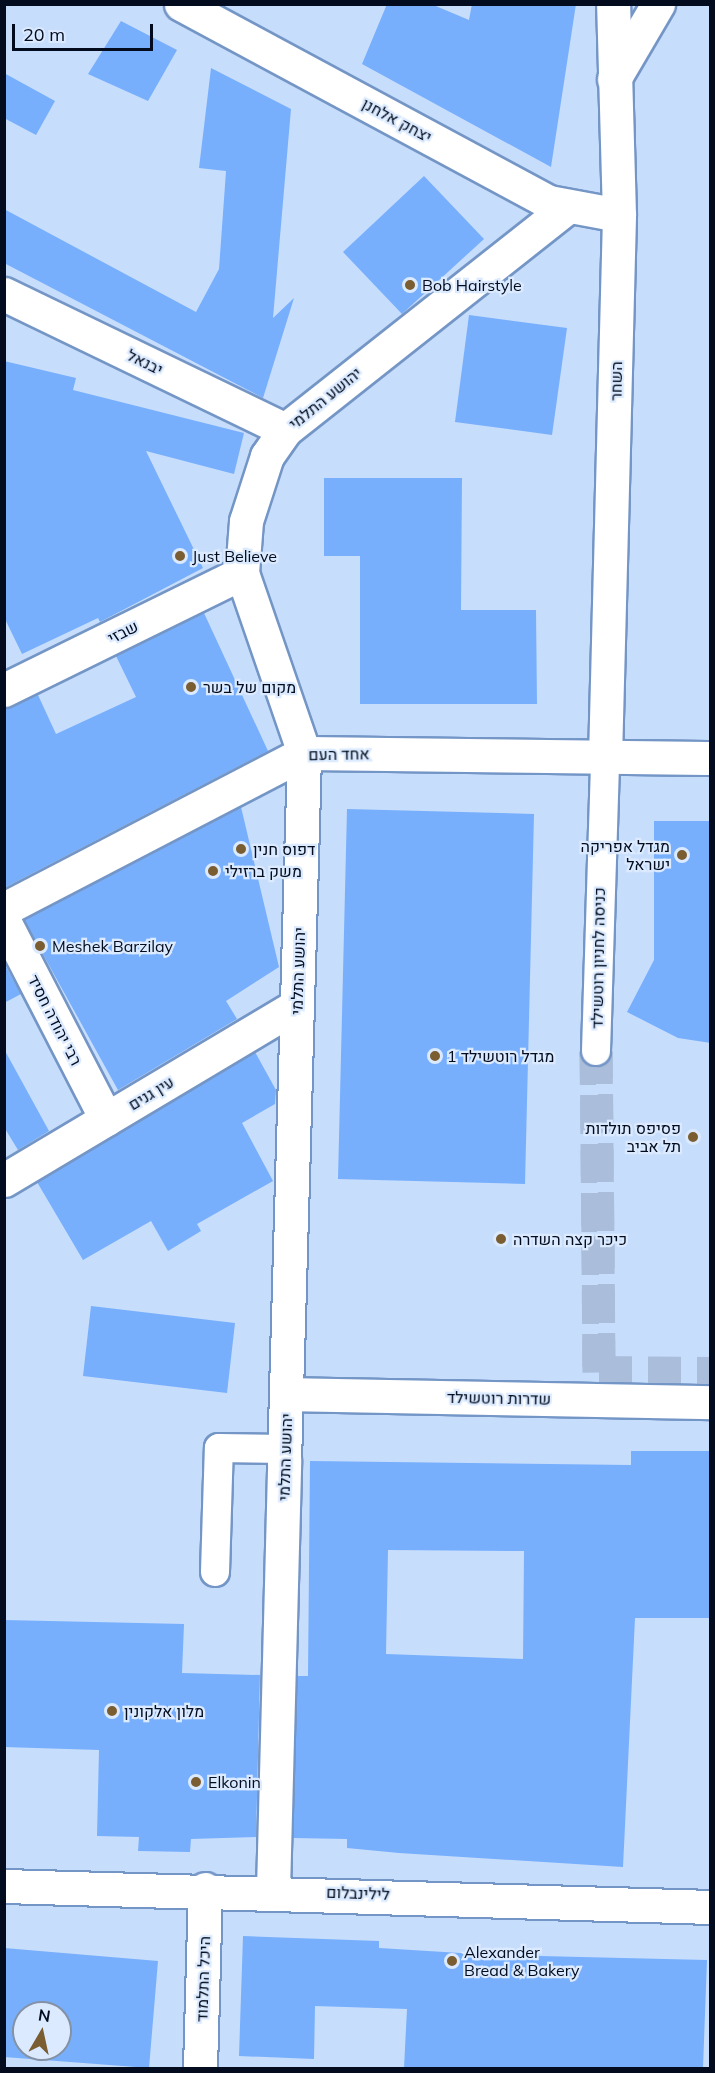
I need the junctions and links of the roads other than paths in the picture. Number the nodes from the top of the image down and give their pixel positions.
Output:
1 (182, 4) edge
2 (613, 4) edge
3 (658, 4) edge
4 (614, 79) junction
5 (566, 208) junction
6 (619, 215) junction
7 (4, 294) edge
8 (285, 430) junction
9 (242, 573) junction
10 (4, 690) edge
11 (304, 753) junction
12 (605, 758) junction
13 (711, 759) edge
14 (4, 909) edge
15 (4, 921) edge
16 (297, 1005) junction
17 (596, 1051) dead end
18 (106, 1119) junction
19 (4, 1180) edge
20 (287, 1394) junction
21 (711, 1402) edge
22 (285, 1456) junction
23 (215, 1572) dead end
24 (4, 1886) edge
25 (205, 1890) junction
26 (273, 1890) junction
27 (711, 1907) edge
28 (200, 2068) edge

1 - 5 street, יצחק אלחנן
2 - 4 street, השחר
3 - 4 street
4 - 6 street, השחר
5 - 6 street, יצחק אלחנן
5 - 8 street, יהושע התלמי
6 - 12 street, השחר
7 - 8 street, יבנאל
8 - 9 street, יהושע התלמי
9 - 10 street, שבזי
9 - 11 street, יהושע התלמי
11 - 12 street, אחד העם
11 - 14 street, אחד העם
11 - 16 street, יהושע התלמי
12 - 13 street, אחד העם
12 - 17 lane, כניסה לחניון רוטשילד
15 - 18 street, רבי יהודה חסיד
16 - 18 street, עין גנים
16 - 20 street, יהושע התלמי
18 - 19 street, עין גנים
20 - 21 street, שדרות רוטשילד
20 - 22 street, יהושע התלמי
22 - 23 lane
22 - 26 street, יהושע התלמי
24 - 25 street, לילינבלום
25 - 26 street, לילינבלום
25 - 28 street, היכל התלמוד
26 - 27 street, לילינבלום

